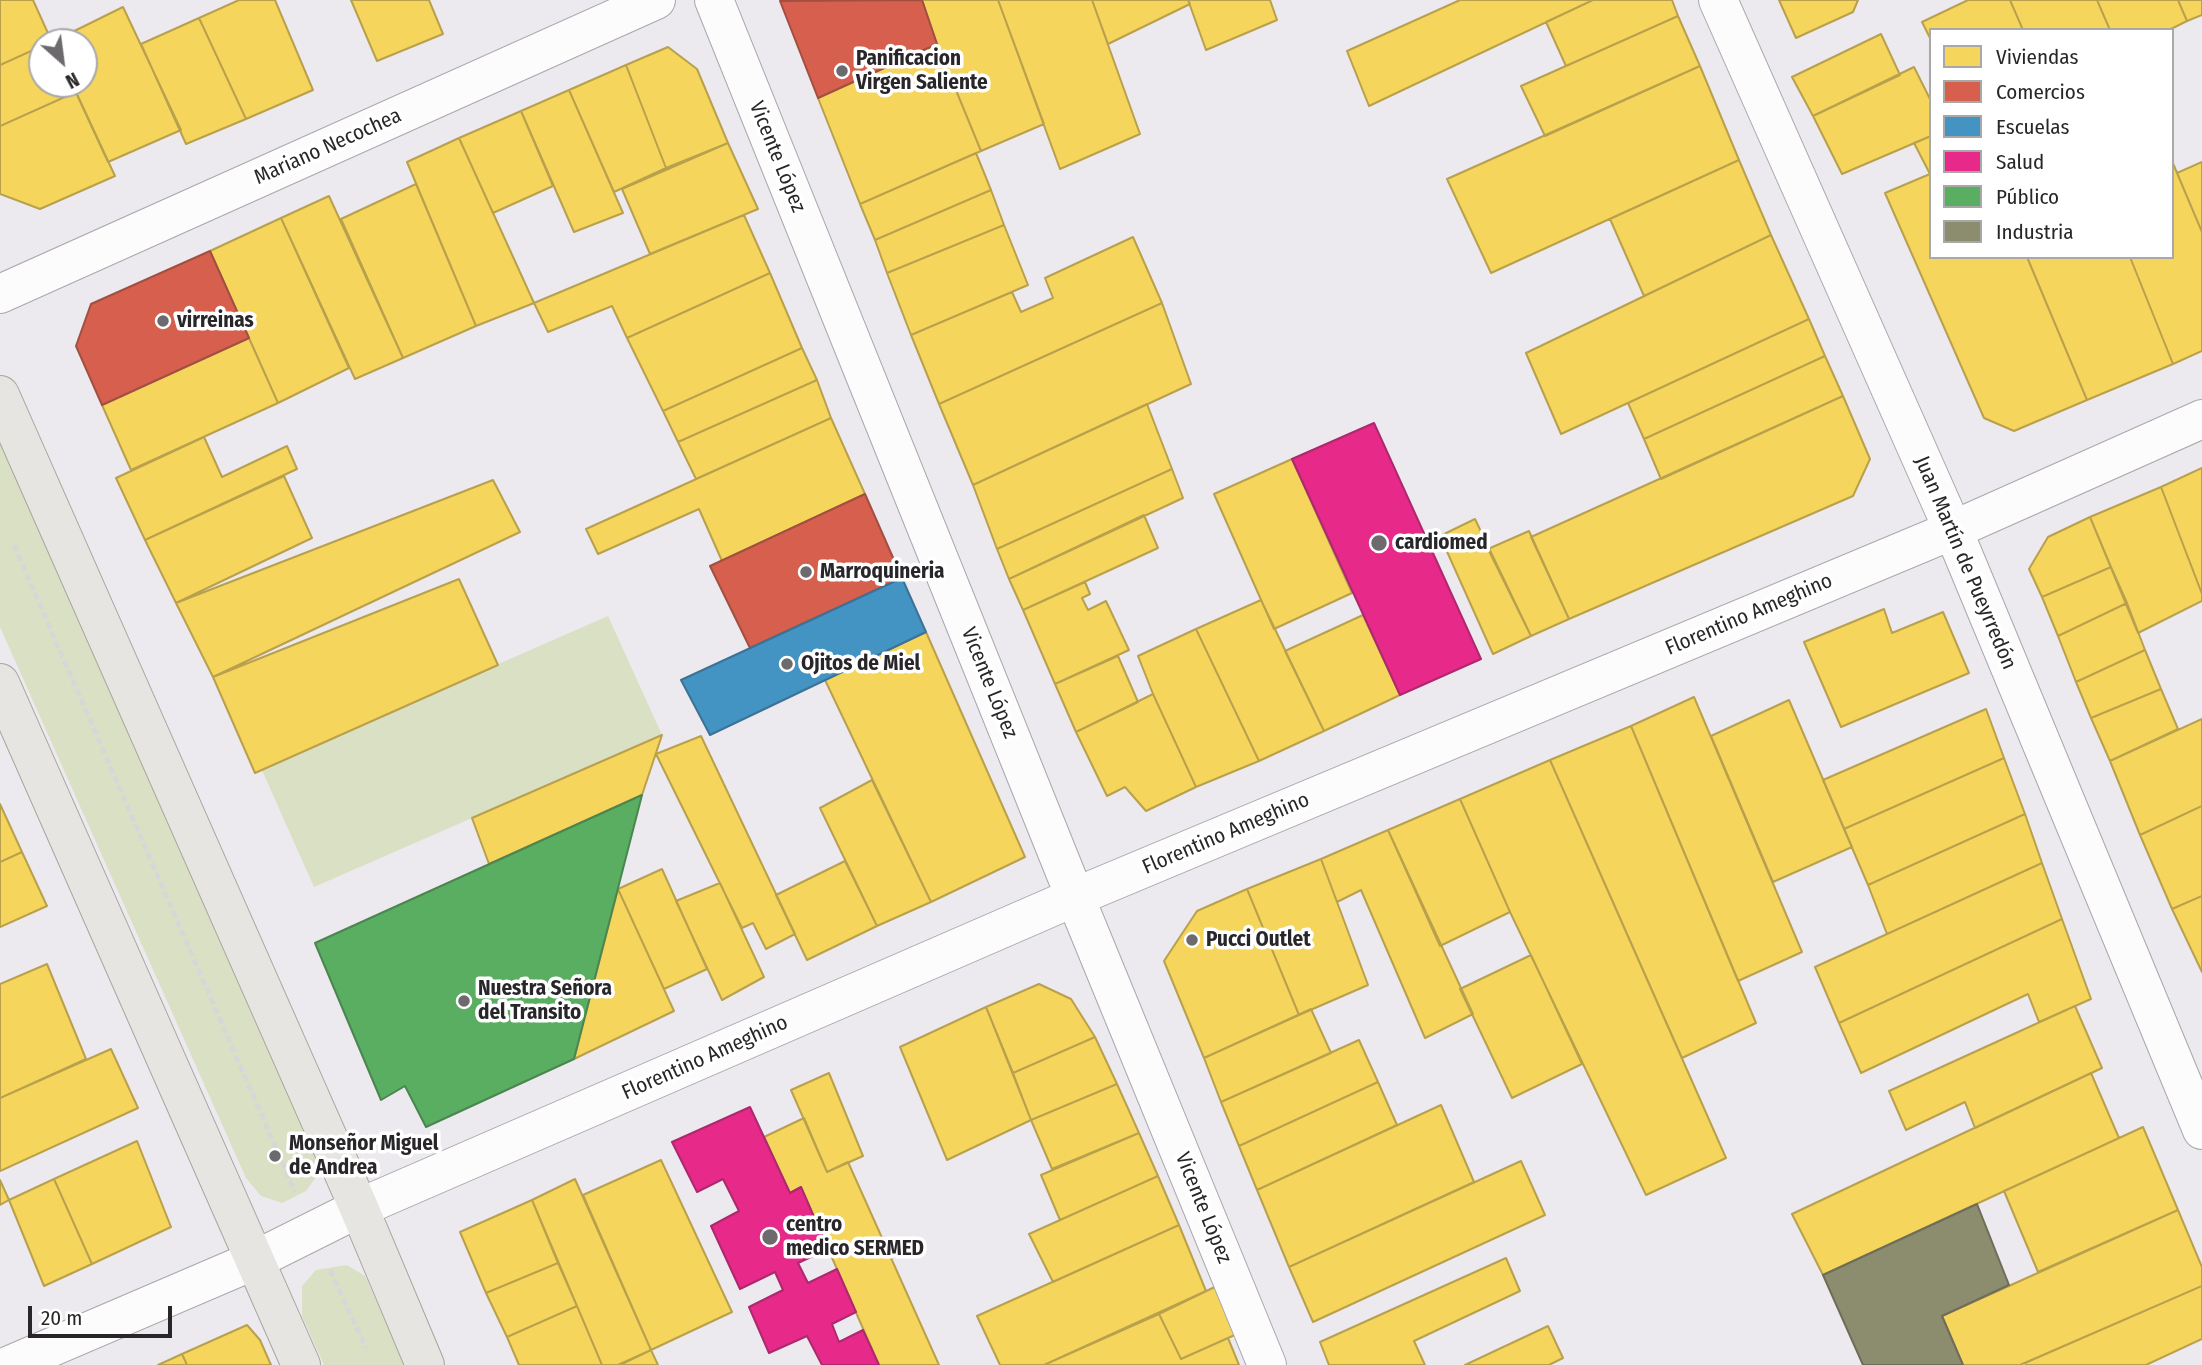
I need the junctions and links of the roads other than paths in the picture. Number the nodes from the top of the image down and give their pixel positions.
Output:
1 (656, 0) edge
2 (714, 0) edge
3 (1718, 0) edge
4 (0, 294) edge
5 (0, 395) edge
6 (2202, 419) edge
7 (1953, 530) junction
8 (0, 683) edge
9 (1075, 897) junction
10 (2202, 1129) edge
11 (359, 1208) junction
12 (255, 1259) junction
13 (10, 1365) edge
14 (301, 1365) edge
15 (425, 1365) edge
16 (1267, 1365) edge

1 - 4 street, Mariano Necochea
2 - 9 street, Vicente López
3 - 7 street, Juan Martín de Pueyrredón
5 - 11 main road
6 - 7 street, Florentino Ameghino
7 - 9 street, Florentino Ameghino
7 - 10 street, Juan Martín de Pueyrredón
8 - 12 main road
9 - 11 street, Florentino Ameghino
9 - 16 street, Vicente López
11 - 12 street, Florentino Ameghino
11 - 15 main road
12 - 13 street, Florentino Ameghino
12 - 14 main road

